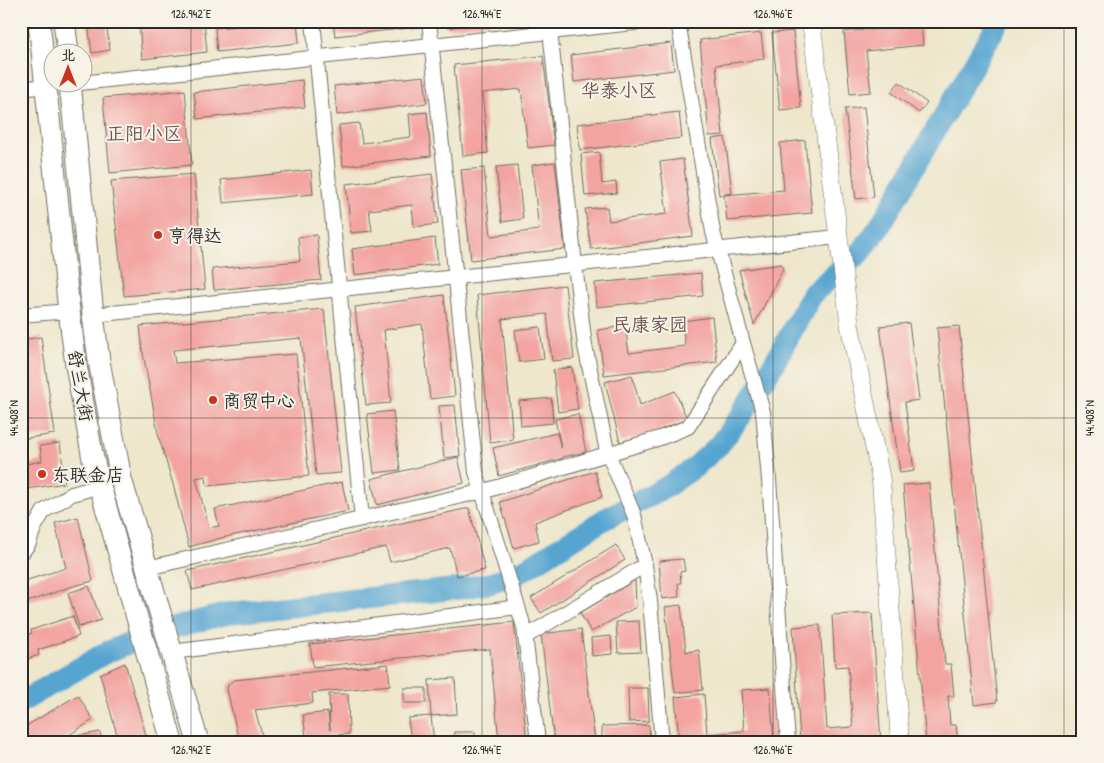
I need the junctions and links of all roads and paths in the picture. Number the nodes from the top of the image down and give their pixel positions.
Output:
1 (39, 21) edge
2 (64, 21) edge
3 (313, 21) edge
4 (429, 21) edge
5 (652, 21) edge
6 (678, 21) edge
7 (812, 21) edge
8 (549, 27) edge
9 (67, 42) edge
10 (431, 45) junction
11 (42, 49) edge
12 (316, 57) junction
13 (92, 81) edge
14 (42, 86) edge
15 (21, 89) edge
16 (47, 92) edge
17 (72, 92) edge
18 (838, 237) junction
19 (718, 250) junction
20 (575, 265) junction
21 (456, 277) junction
22 (339, 289) junction
23 (69, 311) junction
24 (21, 315) edge
25 (93, 315) junction
26 (743, 345) junction
27 (608, 453) junction
28 (100, 486) junction
29 (482, 491) junction
30 (362, 519) junction
31 (21, 554) edge
32 (645, 565) junction
33 (150, 577) junction
34 (517, 605) junction
35 (525, 637) junction
36 (172, 651) junction
37 (172, 742) edge
38 (198, 742) edge
39 (538, 742) edge
40 (662, 742) edge
41 (788, 742) edge
42 (900, 742) edge

1 - 11 main road, 舒兰大街
2 - 9 main road
3 - 12 street
4 - 10 street
5 - 8 street
6 - 19 street
7 - 18 street
8 - 10 street
8 - 20 street
10 - 12 street
10 - 21 street
12 - 13 street
12 - 22 street
14 - 15 street
16 - 23 main road, 舒兰大街
17 - 25 main road, 舒兰大街
18 - 19 street
18 - 42 street
19 - 20 street
19 - 26 street
20 - 21 street
20 - 27 street
21 - 22 street
21 - 29 street
22 - 25 street
22 - 30 street
23 - 24 street
23 - 28 main road, 舒兰大街
25 - 33 main road, 舒兰大街
26 - 27 street
26 - 41 street
27 - 29 street
27 - 32 street
28 - 31 street
28 - 37 main road, 舒兰大街
29 - 30 street
29 - 34 street
30 - 33 street
32 - 35 street
32 - 40 street
33 - 36 main road, 舒兰大街
34 - 35 street
34 - 36 street
35 - 39 street
36 - 38 main road, 舒兰大街

